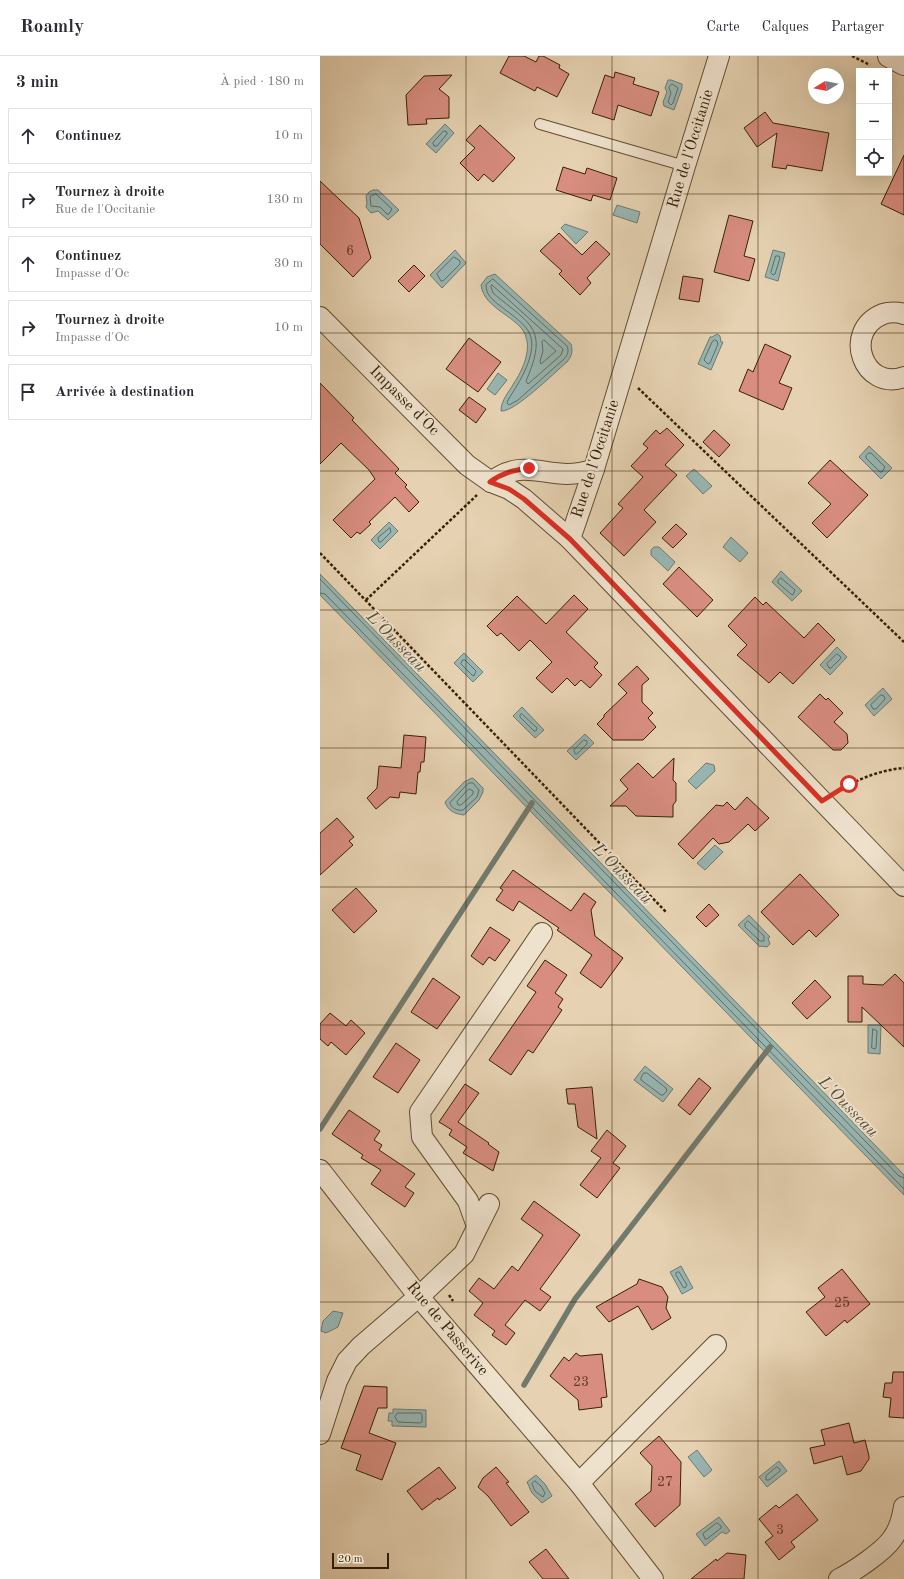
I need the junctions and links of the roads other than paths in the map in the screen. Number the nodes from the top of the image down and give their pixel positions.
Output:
1 (719, 56) edge
2 (882, 62) edge
3 (904, 64) edge
4 (540, 124) dead end
5 (685, 166) junction
6 (904, 314) edge
7 (320, 316) edge
8 (904, 377) edge
9 (594, 469) junction
10 (490, 482) junction
11 (570, 539) junction
12 (904, 886) edge
13 (542, 933) dead end
14 (320, 1170) edge
15 (489, 1204) dead end
16 (477, 1226) junction
17 (419, 1297) junction
18 (716, 1345) dead end
19 (320, 1434) edge
20 (579, 1484) junction
21 (904, 1507) edge
22 (653, 1579) edge
23 (839, 1579) edge

1 - 5 street, Rue de l'Occitanie
2 - 3 street
4 - 5 lane
5 - 9 street, Rue de l'Occitanie
6 - 8 street
7 - 10 street, Impasse d'Oc
9 - 10 street
9 - 11 street, Rue de l'Occitanie
10 - 11 street, Impasse d'Oc
11 - 12 street, Rue de l'Occitanie
13 - 16 street
14 - 17 street, Rue de Passerive
15 - 16 street
16 - 17 street
17 - 19 street
17 - 20 street, Rue de Passerive
18 - 20 street
20 - 22 street, Rue de Passerive
21 - 23 street

